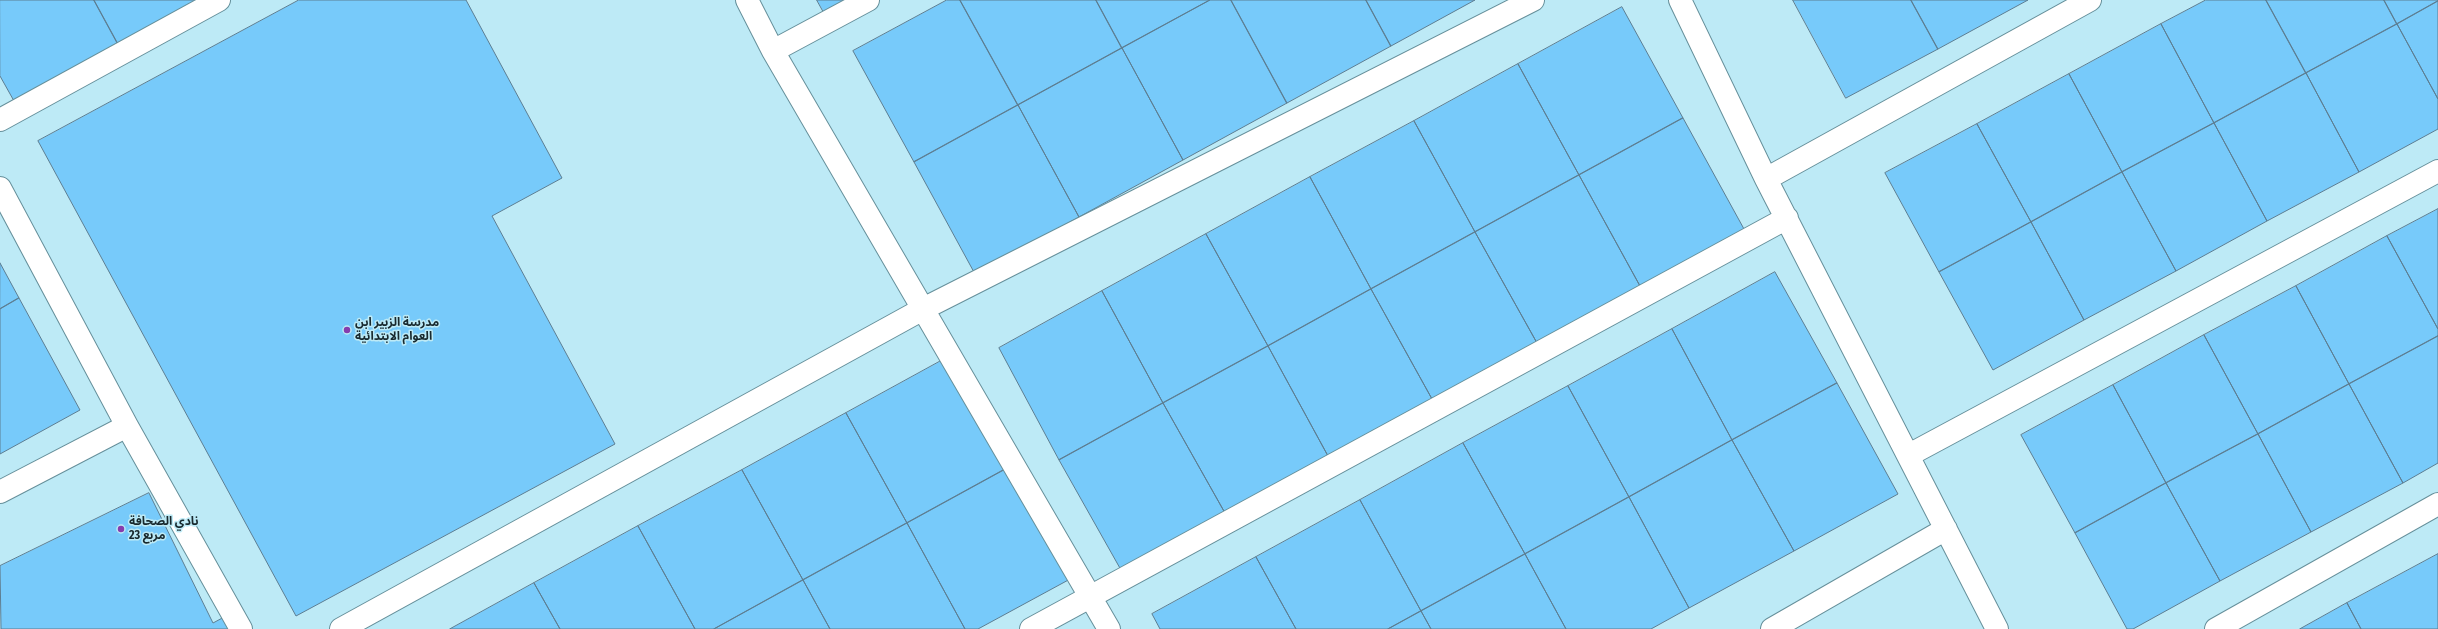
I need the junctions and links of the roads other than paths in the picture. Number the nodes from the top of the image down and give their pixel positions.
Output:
1 (219, 0) edge
2 (747, 0) edge
3 (868, 0) edge
4 (1533, 0) edge
5 (1680, 0) edge
6 (2090, 0) edge
7 (773, 52) junction
8 (0, 120) edge
9 (2438, 171) edge
10 (1766, 179) junction
11 (0, 188) edge
12 (1787, 218) junction
13 (923, 309) junction
14 (127, 426) junction
15 (1909, 455) junction
16 (0, 492) edge
17 (2438, 504) edge
18 (1946, 529) junction
19 (1092, 597) junction
20 (241, 629) edge
21 (341, 629) edge
22 (1031, 629) edge
23 (1109, 629) edge
24 (1772, 629) edge
25 (1997, 629) edge
26 (2216, 629) edge

1 - 8 street
2 - 7 street
3 - 7 street
4 - 13 street
5 - 10 street
6 - 10 street
7 - 13 street
9 - 15 street
10 - 12 street
11 - 14 street
12 - 15 street
12 - 19 street
13 - 19 street
13 - 21 street
14 - 16 street
14 - 20 street
15 - 18 street
17 - 26 street
18 - 24 street
18 - 25 street
19 - 22 street
19 - 23 street

